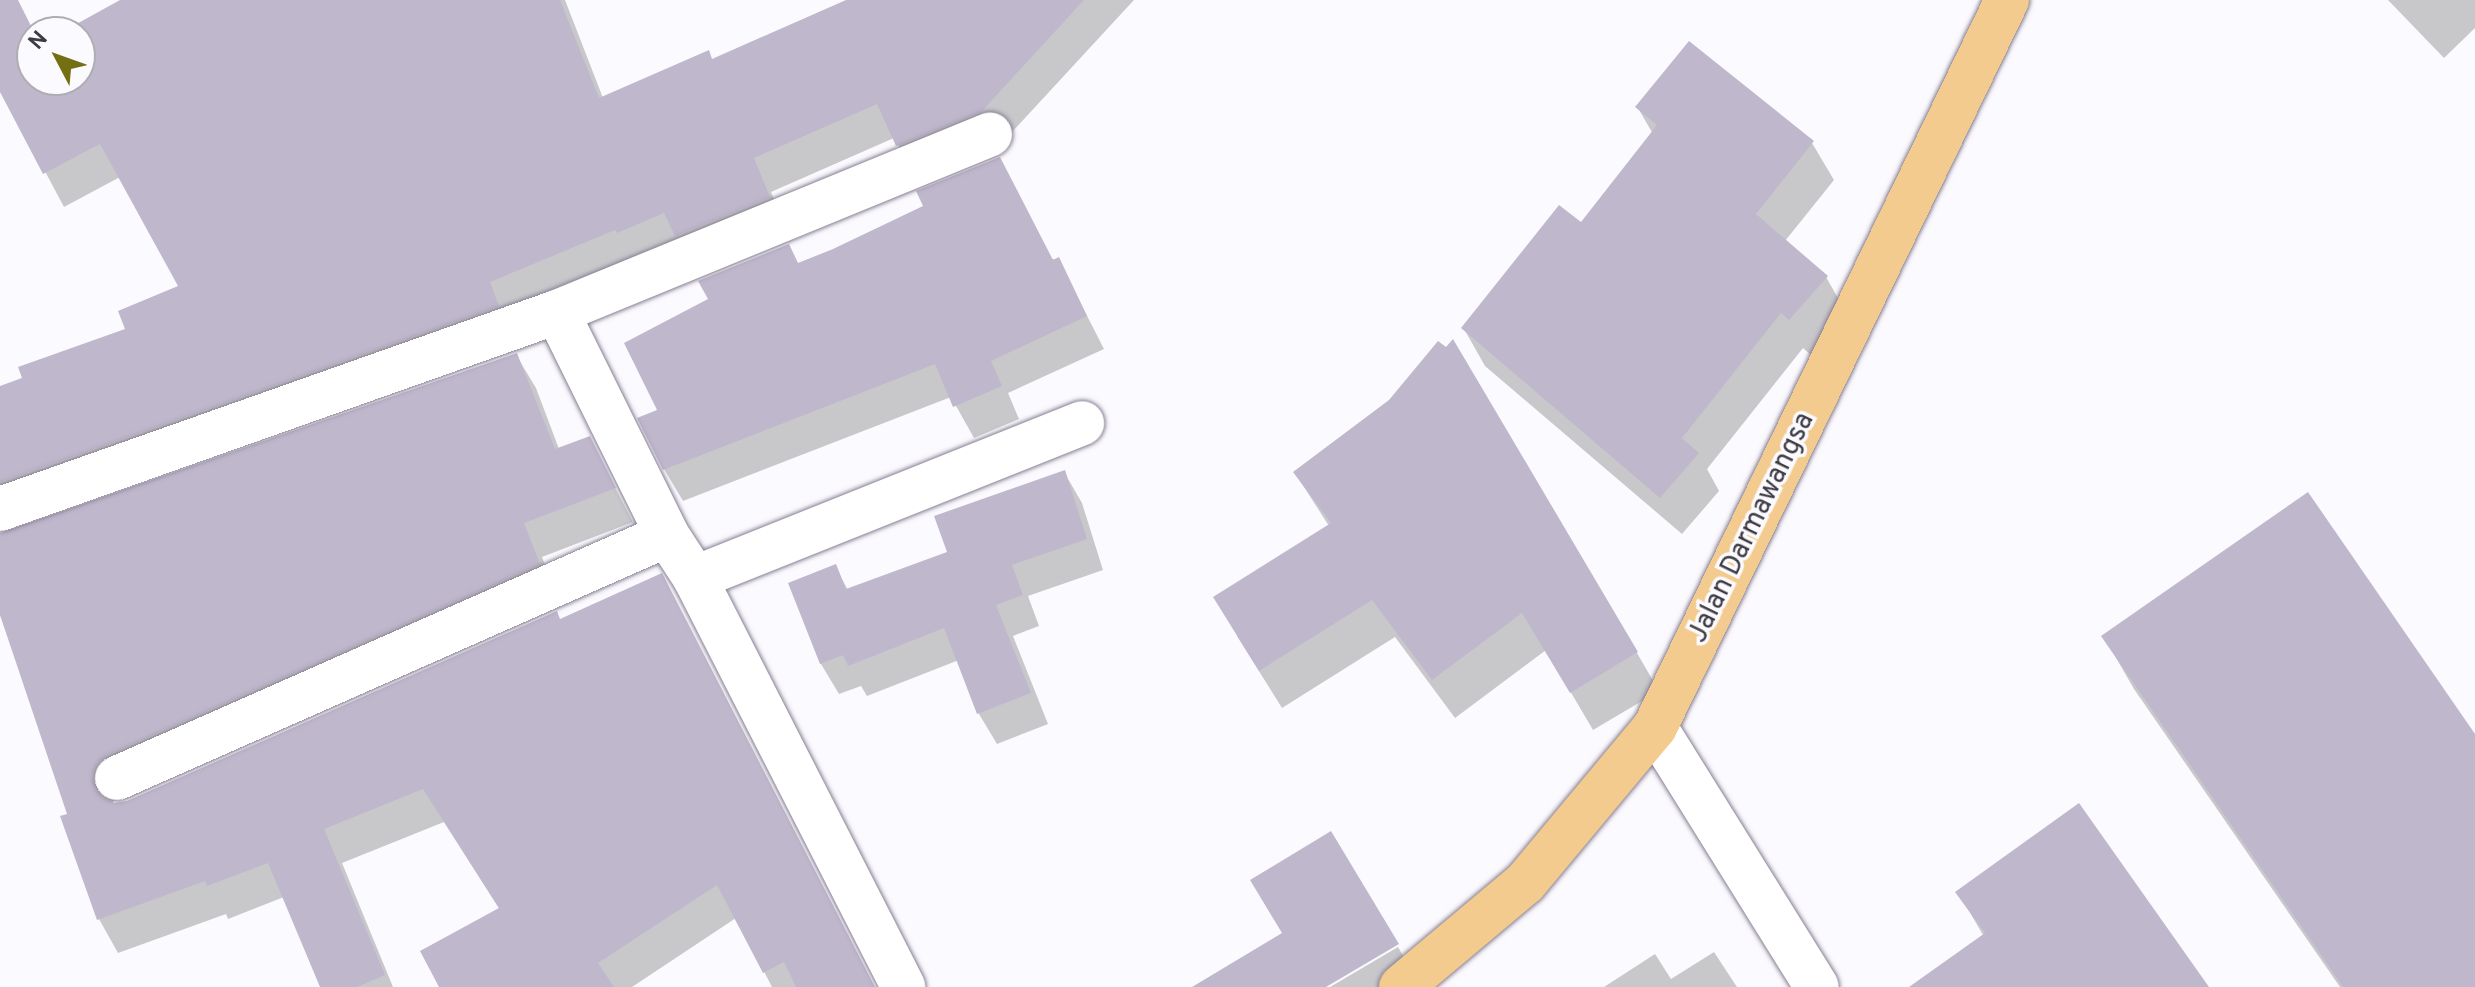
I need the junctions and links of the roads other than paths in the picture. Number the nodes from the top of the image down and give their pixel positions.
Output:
1 (2007, 0) edge
2 (990, 134) dead end
3 (557, 312) junction
4 (1082, 423) dead end
5 (0, 509) edge
6 (667, 535) junction
7 (695, 578) junction
8 (1655, 727) junction
9 (117, 778) dead end
10 (903, 987) edge
11 (1401, 987) edge
12 (1817, 987) edge

1 - 8 main road, Jalan Darmawangsa
2 - 3 street
3 - 5 street
3 - 6 street
4 - 7 street
6 - 7 street
6 - 9 street
7 - 10 street
8 - 11 main road, Jalan Darmawangsa
8 - 12 street

